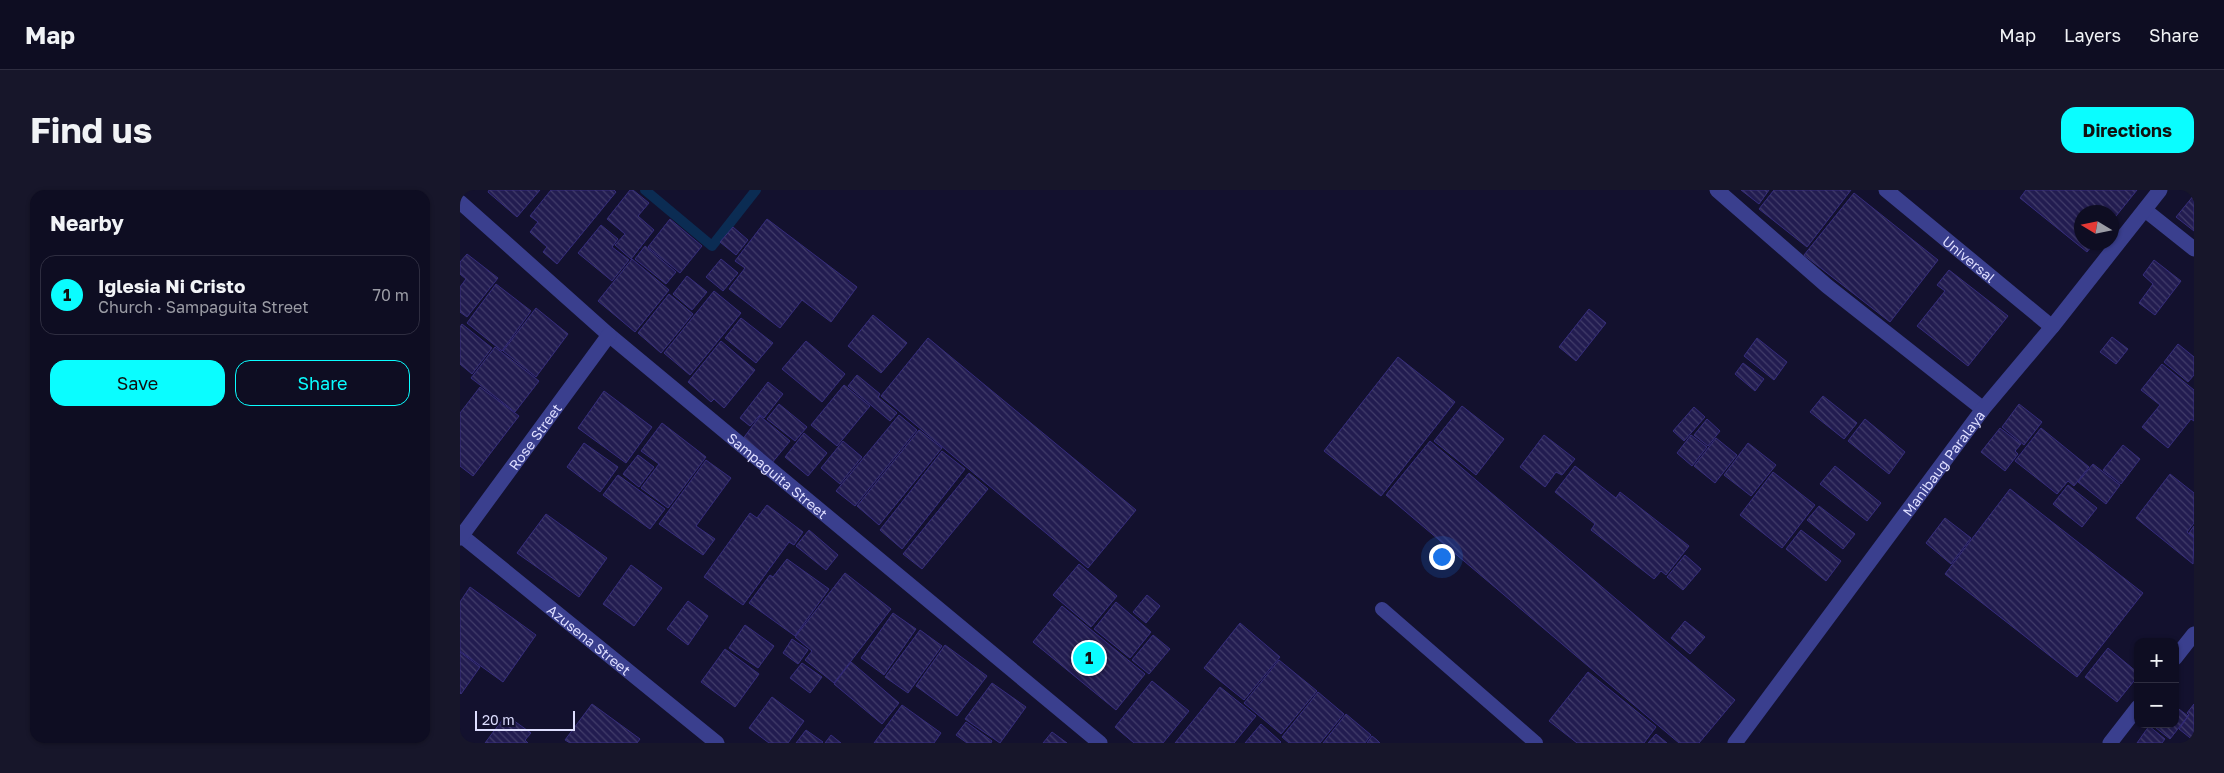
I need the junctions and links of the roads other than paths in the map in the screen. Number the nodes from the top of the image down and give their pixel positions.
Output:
1 (1717, 190) edge
2 (1886, 190) edge
3 (2160, 190) edge
4 (460, 202) edge
5 (2145, 210) junction
6 (2194, 249) edge
7 (2052, 327) junction
8 (608, 335) junction
9 (1983, 409) junction
10 (461, 537) edge
11 (1382, 609) dead end
12 (2194, 634) edge
13 (2179, 653) edge
14 (2134, 712) edge
15 (717, 743) edge
16 (1100, 743) edge
17 (1536, 743) edge
18 (1735, 743) edge
19 (2110, 743) edge

1 - 9 street
2 - 7 street, Universal
3 - 5 street, Manibaug Paralaya
4 - 8 street, Sampaguita Street
5 - 6 street
5 - 7 street, Manibaug Paralaya
7 - 9 street, Manibaug Paralaya
8 - 10 street, Rose Street
8 - 16 street, Sampaguita Street
9 - 18 street, Manibaug Paralaya
10 - 15 street, Azusena Street
11 - 17 lane
12 - 13 street
14 - 19 street

